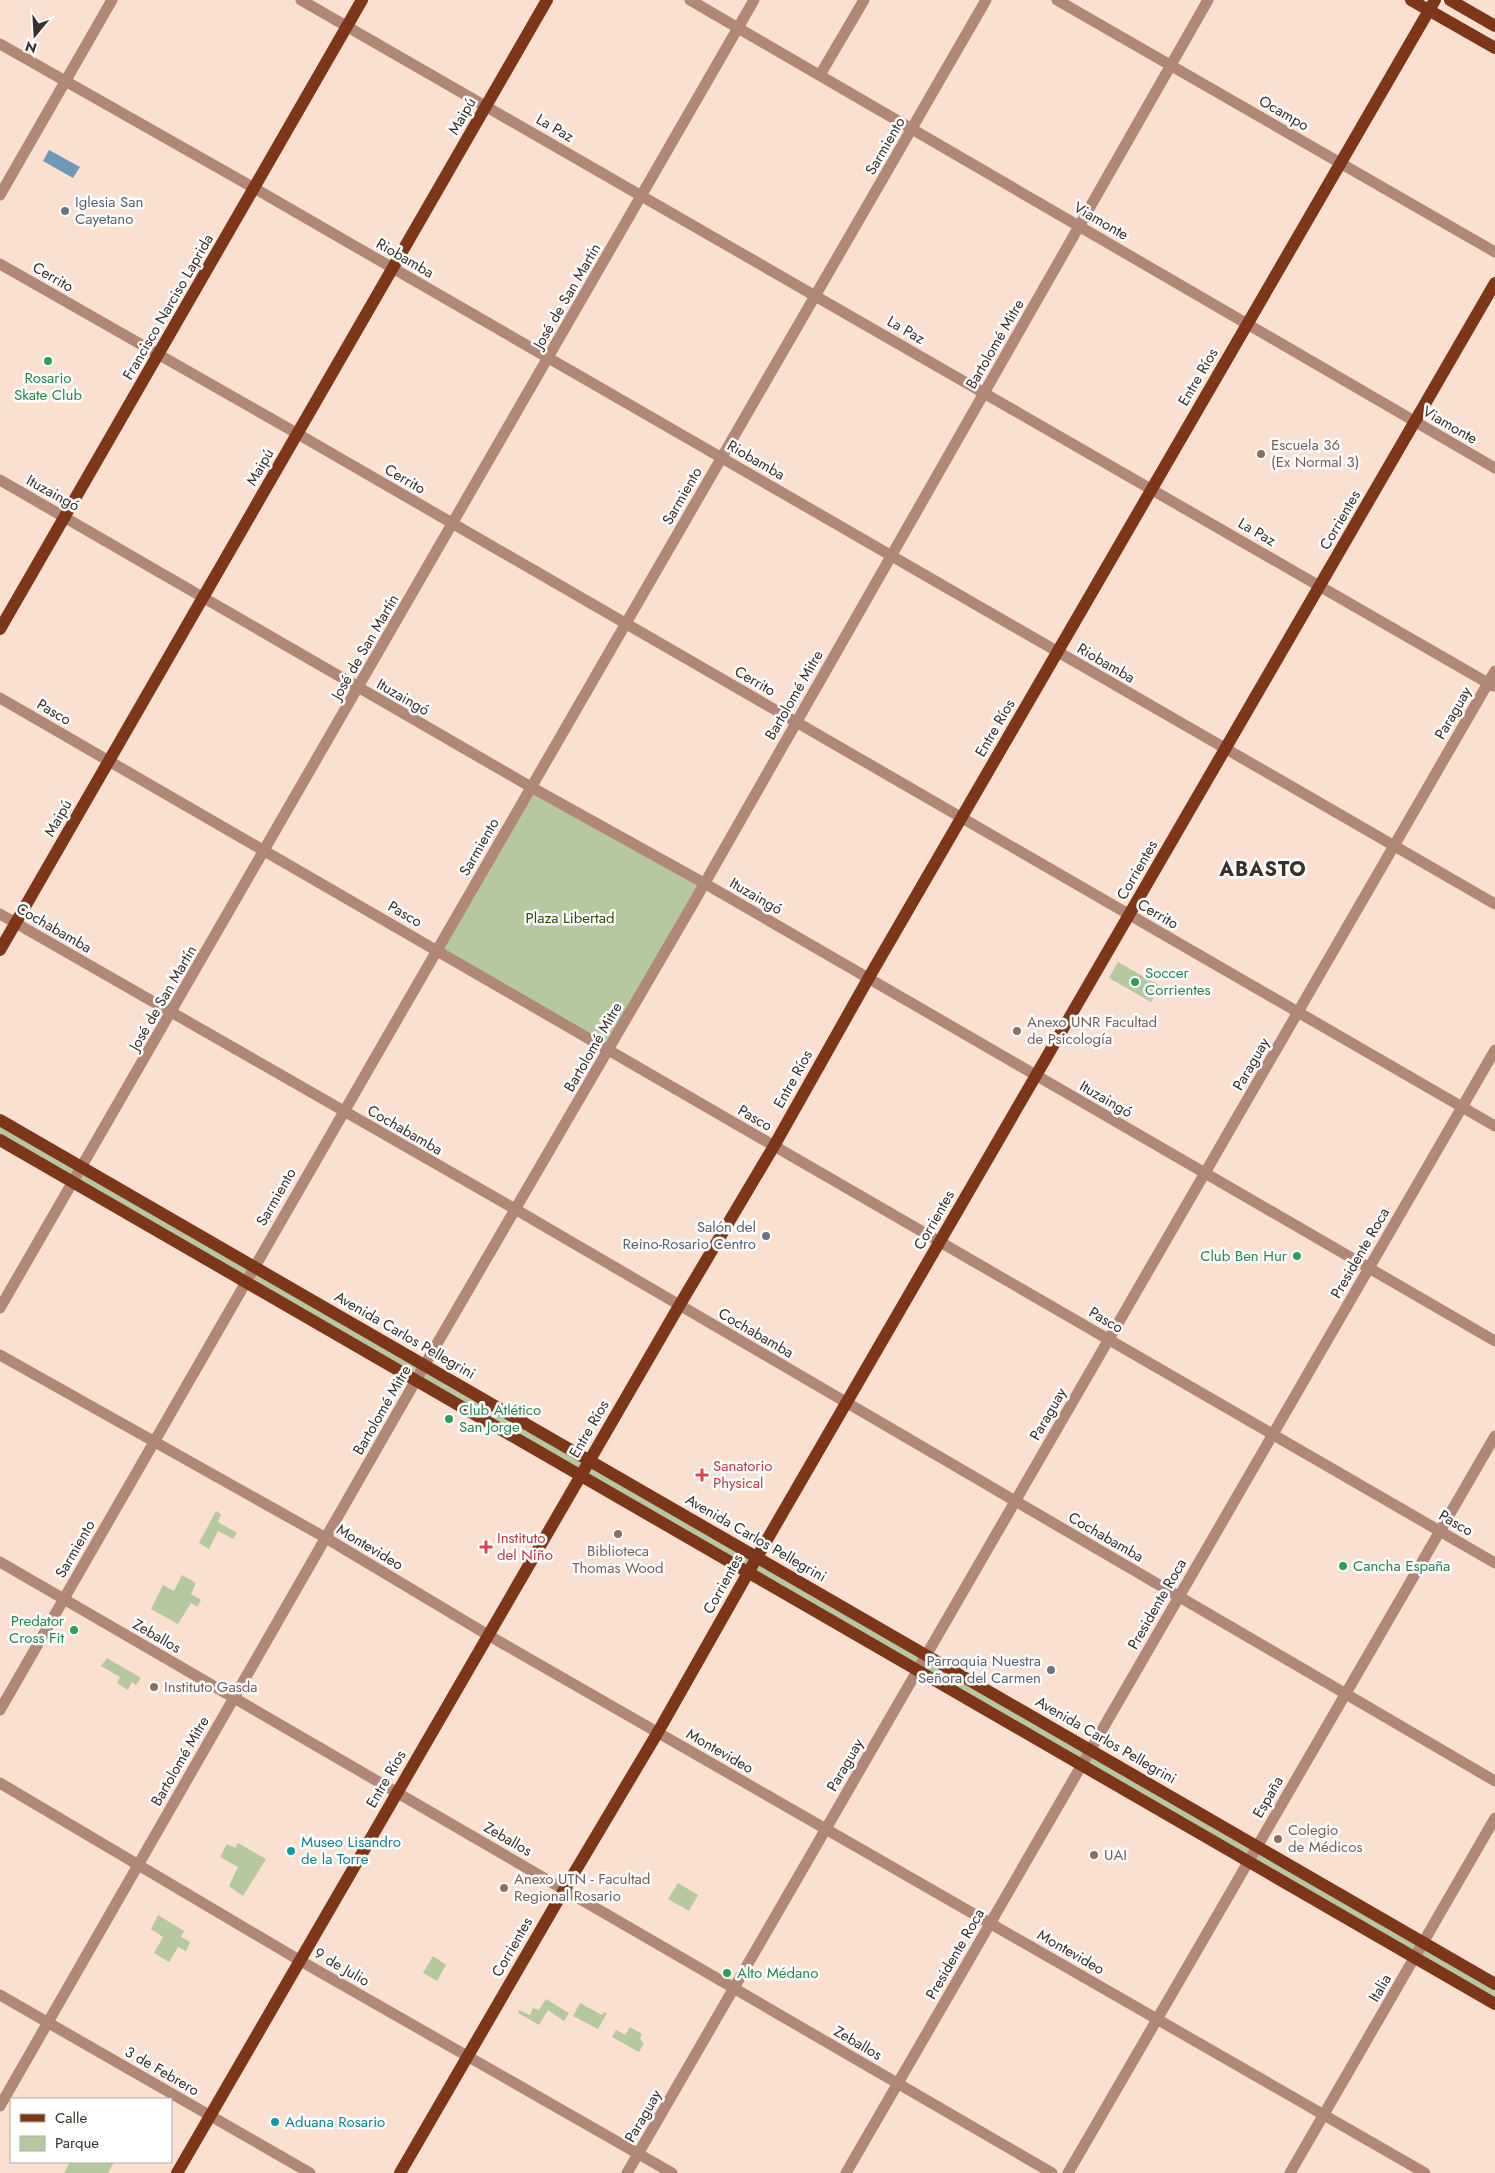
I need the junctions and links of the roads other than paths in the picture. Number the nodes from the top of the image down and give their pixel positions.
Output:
1 (112, 0) edge
2 (301, 0) edge
3 (362, 0) edge
4 (547, 0) edge
5 (690, 0) edge
6 (754, 0) edge
7 (864, 0) edge
8 (986, 0) edge
9 (1057, 0) edge
10 (1208, 0) edge
11 (1411, 0) edge
12 (1450, 0) edge
13 (1432, 5) edge
14 (347, 26) junction
15 (1495, 26) edge
16 (738, 28) junction
17 (0, 44) edge
18 (1495, 48) edge
19 (1171, 65) junction
20 (820, 75) junction
21 (65, 82) junction
22 (486, 106) junction
23 (912, 128) junction
24 (1341, 163) junction
25 (254, 188) junction
26 (0, 195) edge
27 (642, 196) junction
28 (1079, 226) junction
29 (1495, 252) edge
30 (0, 264) edge
31 (393, 268) junction
32 (1495, 283) edge
33 (815, 296) junction
34 (1247, 324) junction
35 (159, 354) junction
36 (548, 358) junction
37 (984, 393) junction
38 (1415, 422) junction
39 (298, 434) junction
40 (721, 458) junction
41 (1495, 468) edge
42 (0, 480) edge
43 (1152, 489) junction
44 (66, 517) junction
45 (453, 524) junction
46 (891, 556) junction
47 (1320, 586) junction
48 (204, 597) junction
49 (626, 624) junction
50 (0, 629) edge
51 (1058, 652) junction
52 (1495, 671) edge
53 (1492, 685) edge
54 (358, 688) junction
55 (0, 698) edge
56 (796, 722) junction
57 (1226, 749) junction
58 (110, 761) junction
59 (531, 787) junction
60 (962, 818) junction
61 (1394, 846) junction
62 (264, 851) junction
63 (704, 883) junction
64 (1495, 904) edge
65 (0, 914) edge
66 (1130, 915) junction
67 (16, 923) junction
68 (0, 950) edge
69 (438, 951) junction
70 (868, 979) junction
71 (1298, 1012) junction
72 (171, 1013) junction
73 (608, 1050) junction
74 (1495, 1050) edge
75 (1036, 1076) junction
76 (1462, 1107) junction
77 (344, 1112) junction
78 (0, 1120) edge
79 (1495, 1126) edge
80 (0, 1140) edge
81 (774, 1146) junction
82 (82, 1168) junction
83 (1205, 1173) junction
84 (73, 1183) junction
85 (515, 1209) junction
86 (940, 1242) junction
87 (254, 1266) junction
88 (1368, 1268) junction
89 (245, 1282) junction
90 (679, 1306) junction
91 (0, 1308) edge
92 (1109, 1339) junction
93 (1495, 1341) edge
94 (0, 1354) edge
95 (425, 1365) junction
96 (416, 1380) junction
97 (846, 1403) junction
98 (1273, 1434) junction
99 (1495, 1436) edge
100 (153, 1442) junction
101 (590, 1460) junction
102 (581, 1476) junction
103 (1015, 1502) junction
104 (1441, 1532) junction
105 (326, 1538) junction
106 (757, 1557) junction
107 (0, 1562) edge
108 (1495, 1563) edge
109 (748, 1572) junction
110 (1179, 1597) junction
111 (64, 1599) junction
112 (488, 1636) junction
113 (926, 1655) junction
114 (918, 1670) junction
115 (1345, 1693) junction
116 (234, 1698) junction
117 (0, 1710) edge
118 (658, 1732) junction
119 (1090, 1750) junction
120 (1081, 1765) junction
121 (1495, 1781) edge
122 (0, 1783) edge
123 (397, 1792) junction
124 (1495, 1818) edge
125 (826, 1829) junction
126 (1257, 1846) junction
127 (1248, 1861) junction
128 (138, 1865) junction
129 (564, 1890) junction
130 (990, 1923) junction
131 (1423, 1942) junction
132 (1414, 1957) junction
133 (300, 1960) junction
134 (1495, 1984) edge
135 (734, 1988) junction
136 (0, 1995) edge
137 (1495, 2004) edge
138 (1157, 2019) junction
139 (48, 2023) junction
140 (468, 2056) junction
141 (898, 2083) junction
142 (0, 2106) edge
143 (1324, 2115) junction
144 (210, 2116) junction
145 (638, 2154) junction
146 (177, 2173) edge
147 (310, 2173) edge
148 (400, 2173) edge
149 (627, 2173) edge
150 (672, 2173) edge
151 (846, 2173) edge
152 (1052, 2173) edge
153 (1068, 2173) edge
154 (1290, 2173) edge
155 (1425, 2173) edge

1 - 21 street
2 - 14 street, La Paz
3 - 14 main road, Francisco Narciso Laprida
4 - 22 main road, Maipú
5 - 16 street, Viamonte
6 - 16 street, José de San Martín
7 - 20 street
8 - 23 street, Sarmiento
9 - 19 street, Ocampo
10 - 19 street, Bartolomé Mitre
11 - 13 main road
12 - 15 main road
13 - 18 main road
13 - 24 main road, Entre Ríos
14 - 22 street, La Paz
14 - 25 main road, Francisco Narciso Laprida
16 - 20 street, Viamonte
16 - 27 street, José de San Martín
17 - 21 street, Riobamba
19 - 24 street, Ocampo
19 - 28 street, Bartolomé Mitre
20 - 23 street, Viamonte
21 - 25 street, Riobamba
21 - 26 street
22 - 27 street, La Paz
22 - 31 main road, Maipú
23 - 28 street, Viamonte
23 - 33 street, Sarmiento
24 - 29 street, Ocampo
24 - 34 main road, Entre Ríos
25 - 31 street, Riobamba
25 - 35 main road, Francisco Narciso Laprida
27 - 33 street, La Paz
27 - 36 street, José de San Martín
28 - 34 street, Viamonte
28 - 37 street, Bartolomé Mitre
30 - 35 street, Cerrito
31 - 36 street, Riobamba
31 - 39 main road, Maipú
32 - 38 main road, Corrientes
33 - 37 street, La Paz
33 - 40 street, Sarmiento
34 - 38 street, Viamonte
34 - 43 main road, Entre Ríos
35 - 39 street, Cerrito
35 - 44 main road, Francisco Narciso Laprida
36 - 40 street, Riobamba
36 - 45 street, José de San Martín
37 - 43 street, La Paz
37 - 46 street, Bartolomé Mitre
38 - 41 street, Viamonte
38 - 47 main road, Corrientes
39 - 45 street, Cerrito
39 - 48 main road, Maipú
40 - 46 street, Riobamba
40 - 49 street, Sarmiento
42 - 44 street, Ituzaingó
43 - 47 street, La Paz
43 - 51 main road, Entre Ríos
44 - 48 street, Ituzaingó
44 - 50 main road, Francisco Narciso Laprida
45 - 49 street, Cerrito
45 - 54 street, José de San Martín
46 - 51 street, Riobamba
46 - 56 street, Bartolomé Mitre
47 - 53 street, La Paz
47 - 57 main road, Corrientes
48 - 54 street, Ituzaingó
48 - 58 main road, Maipú
49 - 56 street, Cerrito
49 - 59 street, Sarmiento
51 - 57 street, Riobamba
51 - 60 main road, Entre Ríos
52 - 53 street, Paraguay
53 - 61 street, Paraguay
54 - 59 street, Ituzaingó
54 - 62 street, José de San Martín
55 - 58 street, Pasco
56 - 60 street, Cerrito
56 - 63 street, Bartolomé Mitre
57 - 61 street, Riobamba
57 - 66 main road, Corrientes
58 - 62 street, Pasco
58 - 67 main road, Maipú
59 - 63 street, Ituzaingó
59 - 69 street, Sarmiento
60 - 66 street, Cerrito
60 - 70 main road, Entre Ríos
61 - 64 street, Riobamba
61 - 71 street, Paraguay
62 - 69 street, Pasco
62 - 72 street, José de San Martín
63 - 70 street, Ituzaingó
63 - 73 street, Bartolomé Mitre
65 - 67 street, Cochabamba
66 - 71 street, Cerrito
66 - 75 main road, Corrientes
67 - 68 main road, Maipú
67 - 72 street, Cochabamba
69 - 73 street, Pasco
69 - 77 street, Sarmiento
70 - 75 street, Ituzaingó
70 - 81 main road, Entre Ríos
71 - 76 street, Cerrito
71 - 83 street, Paraguay
72 - 77 street, Cochabamba
72 - 82 street, José de San Martín
73 - 81 street, Pasco
73 - 85 street, Bartolomé Mitre
74 - 76 street, Presidente Roca
75 - 83 street, Ituzaingó
75 - 86 main road, Corrientes
76 - 79 street, Cerrito
76 - 88 street, Presidente Roca
77 - 85 street, Cochabamba
77 - 87 street, Sarmiento
78 - 82 main road, Avenida Carlos Pellegrini
80 - 84 main road
81 - 86 street, Pasco
81 - 90 main road, Entre Ríos
82 - 84 street, José de San Martín
82 - 87 main road, Avenida Carlos Pellegrini
83 - 88 street, Ituzaingó
83 - 92 street, Paraguay
84 - 89 main road
84 - 91 street, José de San Martín
85 - 90 street, Cochabamba
85 - 95 street, Bartolomé Mitre
86 - 92 street, Pasco
86 - 97 main road, Corrientes
87 - 89 street, Sarmiento
87 - 95 main road, Avenida Carlos Pellegrini
88 - 93 street, Ituzaingó
88 - 98 street, Presidente Roca
89 - 96 main road
89 - 100 street, Sarmiento
90 - 97 street, Cochabamba
90 - 101 main road, Entre Ríos
92 - 98 street, Pasco
92 - 103 street, Paraguay
94 - 100 street, Montevideo
95 - 96 street, Bartolomé Mitre
95 - 101 main road, Avenida Carlos Pellegrini
96 - 102 main road
96 - 105 street, Bartolomé Mitre
97 - 103 street, Cochabamba
97 - 106 main road, Corrientes
98 - 104 street, Pasco
98 - 110 street, Presidente Roca
99 - 104 street, España
100 - 105 street, Montevideo
100 - 111 street, Sarmiento
101 - 102 main road, Entre Ríos
101 - 106 main road, Avenida Carlos Pellegrini
102 - 109 main road
102 - 112 main road, Entre Ríos
103 - 110 street, Cochabamba
103 - 113 street, Paraguay
104 - 108 street, Pasco
104 - 115 street, España
105 - 112 street, Montevideo
105 - 116 street, Bartolomé Mitre
106 - 109 main road, Corrientes
106 - 113 main road, Avenida Carlos Pellegrini
107 - 111 street, Zeballos
109 - 114 main road
109 - 118 main road, Corrientes
110 - 115 street, Cochabamba
110 - 119 street, Presidente Roca
111 - 116 street, Zeballos
111 - 117 street, Sarmiento
112 - 118 street, Montevideo
112 - 123 main road, Entre Ríos
113 - 114 street, Paraguay
113 - 119 main road, Avenida Carlos Pellegrini
114 - 120 main road
114 - 125 street, Paraguay
115 - 121 street, Cochabamba
115 - 126 street, España
116 - 123 street, Zeballos
116 - 128 street, Bartolomé Mitre
118 - 125 street, Montevideo
118 - 129 main road, Corrientes
119 - 120 street, Presidente Roca
119 - 126 main road, Avenida Carlos Pellegrini
120 - 127 main road
120 - 130 street, Presidente Roca
122 - 128 street, 9 de Julio
123 - 129 street, Zeballos
123 - 133 main road, Entre Ríos
124 - 131 street, Italia
125 - 130 street, Montevideo
125 - 135 street, Paraguay
126 - 127 street, España
126 - 131 main road, Avenida Carlos Pellegrini
127 - 132 main road
127 - 138 street, España
128 - 133 street, 9 de Julio
128 - 139 street, Bartolomé Mitre
129 - 135 street, Zeballos
129 - 140 main road, Corrientes
130 - 138 street, Montevideo
130 - 141 street, Presidente Roca
131 - 132 street, Italia
131 - 134 main road, Avenida Carlos Pellegrini
132 - 137 main road
132 - 143 street, Italia
133 - 140 street, 9 de Julio
133 - 144 main road, Entre Ríos
135 - 141 street, Zeballos
135 - 145 street, Paraguay
136 - 139 street, 3 de Febrero
138 - 143 street, Montevideo
138 - 153 street, España
139 - 142 street, Bartolomé Mitre
139 - 144 street, 3 de Febrero
140 - 145 street, 9 de Julio
140 - 148 main road, Corrientes
141 - 151 street, Presidente Roca
141 - 152 street, Zeballos
143 - 154 street, Italia
143 - 155 street, Montevideo
144 - 146 main road, Entre Ríos
144 - 147 street, 3 de Febrero
145 - 149 street, Paraguay
145 - 150 street, 9 de Julio

